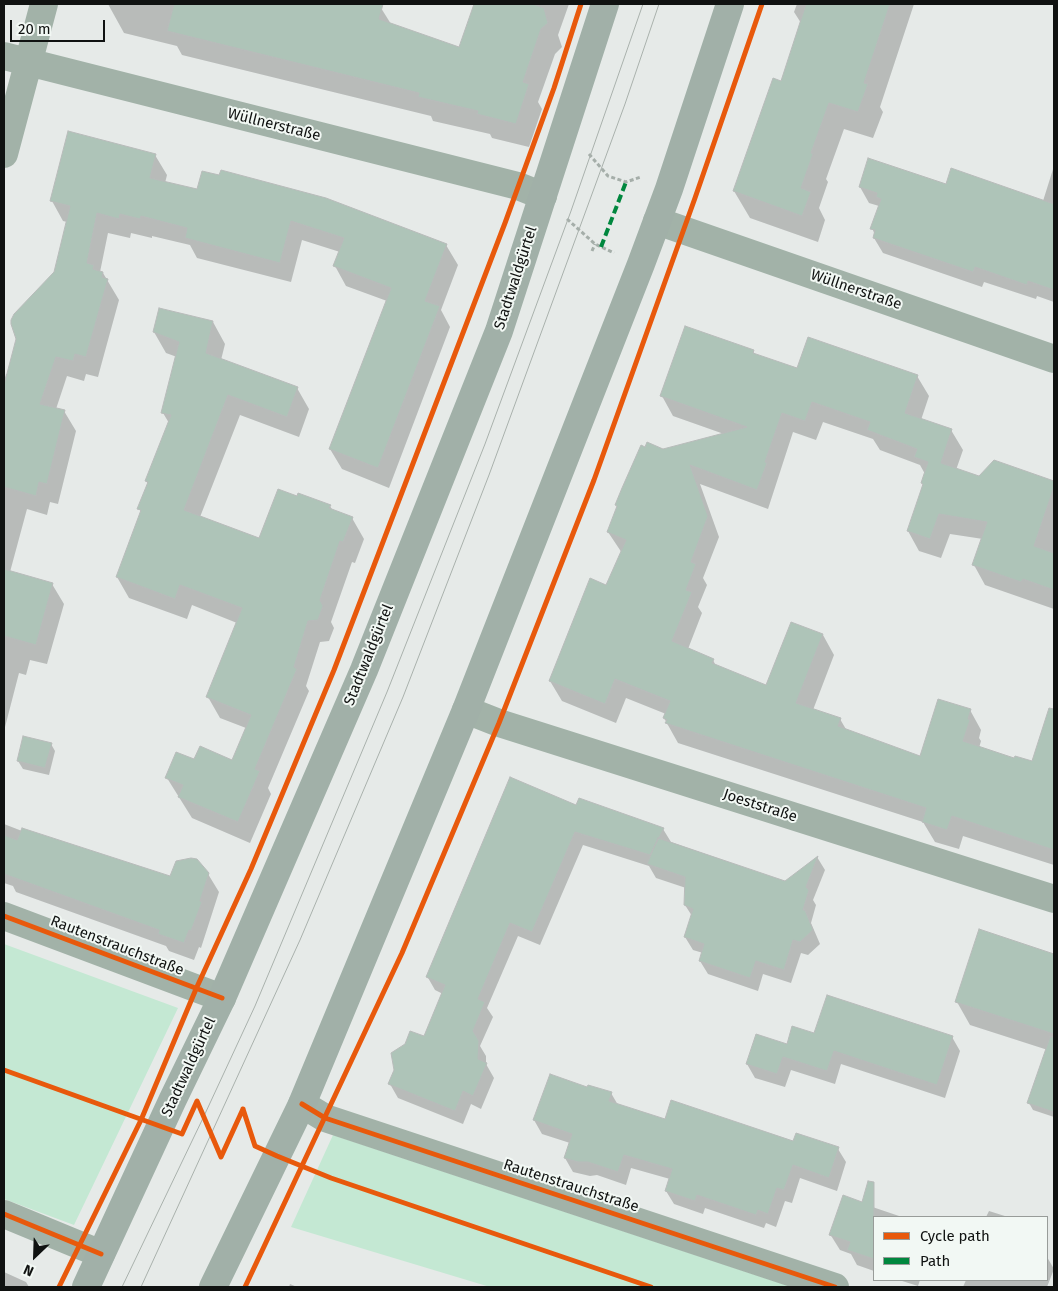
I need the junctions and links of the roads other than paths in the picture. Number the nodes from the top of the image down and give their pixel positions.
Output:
1 (44, 4) edge
2 (605, 4) edge
3 (730, 4) edge
4 (16, 60) edge
5 (4, 154) edge
6 (543, 196) junction
7 (657, 221) junction
8 (1054, 359) edge
9 (466, 710) junction
10 (1054, 900) edge
11 (4, 916) edge
12 (222, 998) junction
13 (302, 1104) junction
14 (4, 1214) edge
15 (101, 1254) junction
16 (86, 1287) edge
17 (213, 1287) edge
18 (835, 1287) edge

1 - 4 street
2 - 6 main road, Stadtwaldgürtel
3 - 7 main road
4 - 5 street
4 - 6 street, Wüllnerstraße
6 - 12 main road, Stadtwaldgürtel
7 - 8 street, Wüllnerstraße
7 - 9 main road
9 - 10 street, Joeststraße
9 - 13 main road
11 - 12 street, Rautenstrauchstraße
12 - 15 main road, Stadtwaldgürtel
13 - 17 main road
13 - 18 street, Rautenstrauchstraße
14 - 15 street
15 - 16 main road, Stadtwaldgürtel

